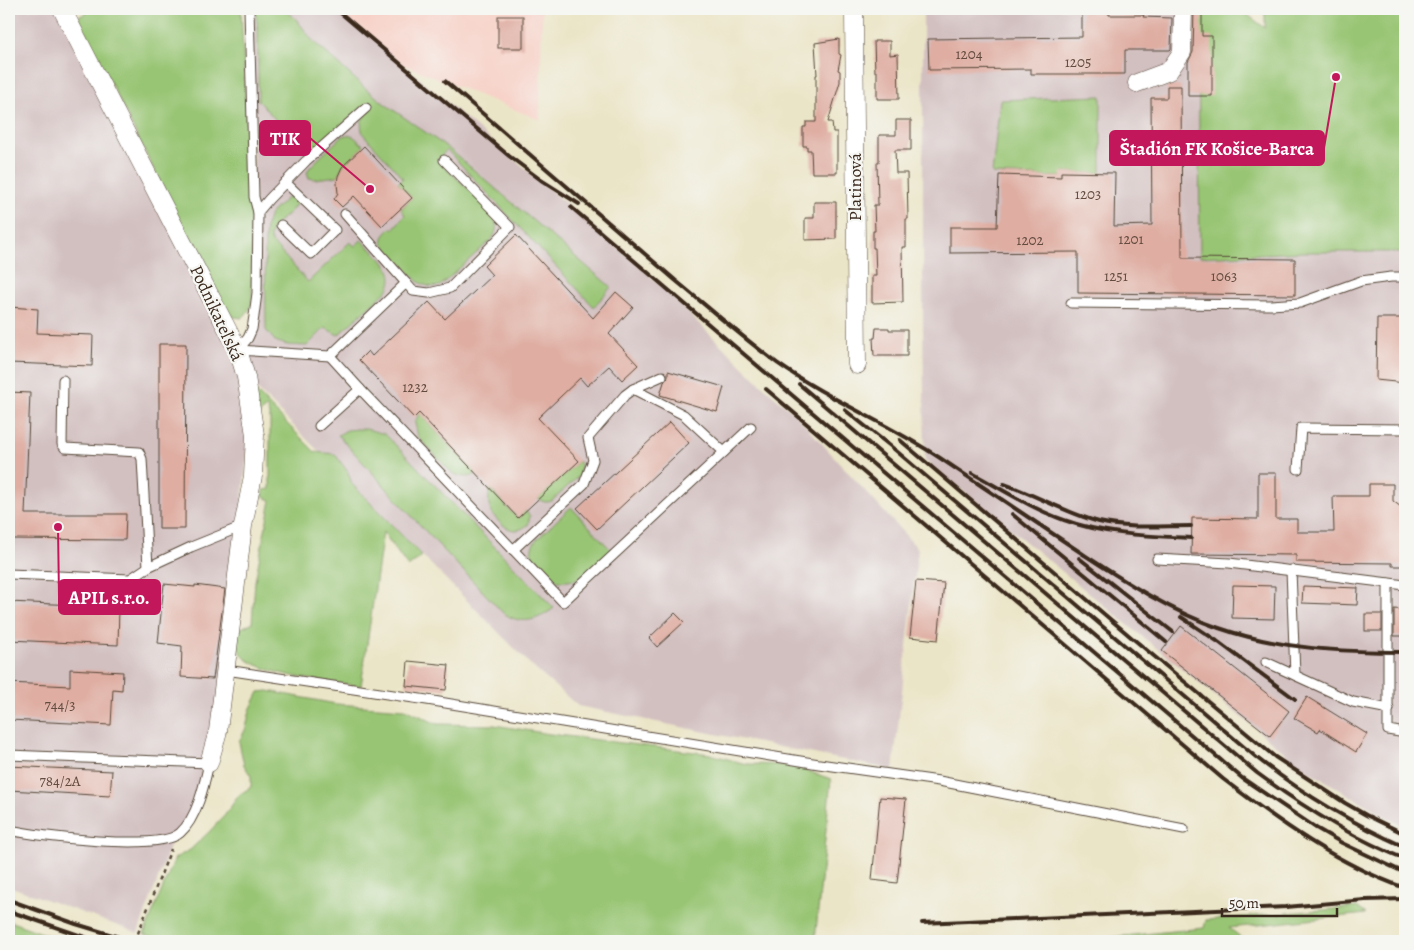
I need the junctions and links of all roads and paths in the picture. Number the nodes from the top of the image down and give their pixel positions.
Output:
1 (62, 9) edge
2 (248, 9) edge
3 (854, 9) edge
4 (1183, 9) edge
5 (1138, 83) dead end
6 (366, 108) dead end
7 (444, 160) dead end
8 (286, 182) junction
9 (258, 212) junction
10 (345, 214) dead end
11 (281, 224) dead end
12 (1405, 277) edge
13 (406, 283) junction
14 (1071, 303) dead end
15 (238, 350) junction
16 (330, 356) junction
17 (857, 365) dead end
18 (662, 376) dead end
19 (63, 380) dead end
20 (360, 389) junction
21 (632, 389) junction
22 (319, 426) dead end
23 (751, 427) dead end
24 (1405, 429) edge
25 (724, 452) junction
26 (1298, 469) dead end
27 (244, 526) junction
28 (513, 550) junction
29 (1157, 559) dead end
30 (148, 567) junction
31 (1291, 570) junction
32 (9, 574) edge
33 (1388, 583) junction
34 (1405, 585) edge
35 (1266, 662) dead end
36 (226, 670) junction
37 (1295, 675) junction
38 (1388, 709) junction
39 (1405, 733) edge
40 (9, 755) edge
41 (210, 764) junction
42 (9, 830) edge
43 (1184, 830) dead end
44 (173, 838) junction
45 (135, 941) edge

1 - 15 street, Podnikateľská
2 - 9 lane
3 - 17 street, Platinová
4 - 5 street
6 - 8 lane
7 - 13 lane
8 - 9 lane
8 - 11 lane
9 - 15 lane
10 - 13 lane
12 - 14 lane
13 - 16 lane
15 - 16 lane
15 - 27 street, Podnikateľská
16 - 20 lane
18 - 21 lane
19 - 30 lane
20 - 22 lane
20 - 28 lane
21 - 25 lane
21 - 28 lane
23 - 25 lane
24 - 26 lane
25 - 28 lane
27 - 30 lane
27 - 36 street, Podnikateľská
29 - 31 lane
30 - 32 lane
31 - 33 lane
31 - 37 lane
33 - 34 lane
33 - 38 lane
35 - 37 lane
36 - 41 street, Podnikateľská
36 - 43 lane
37 - 38 lane
38 - 39 lane
40 - 41 lane
41 - 44 lane
42 - 44 lane
44 - 45 path

